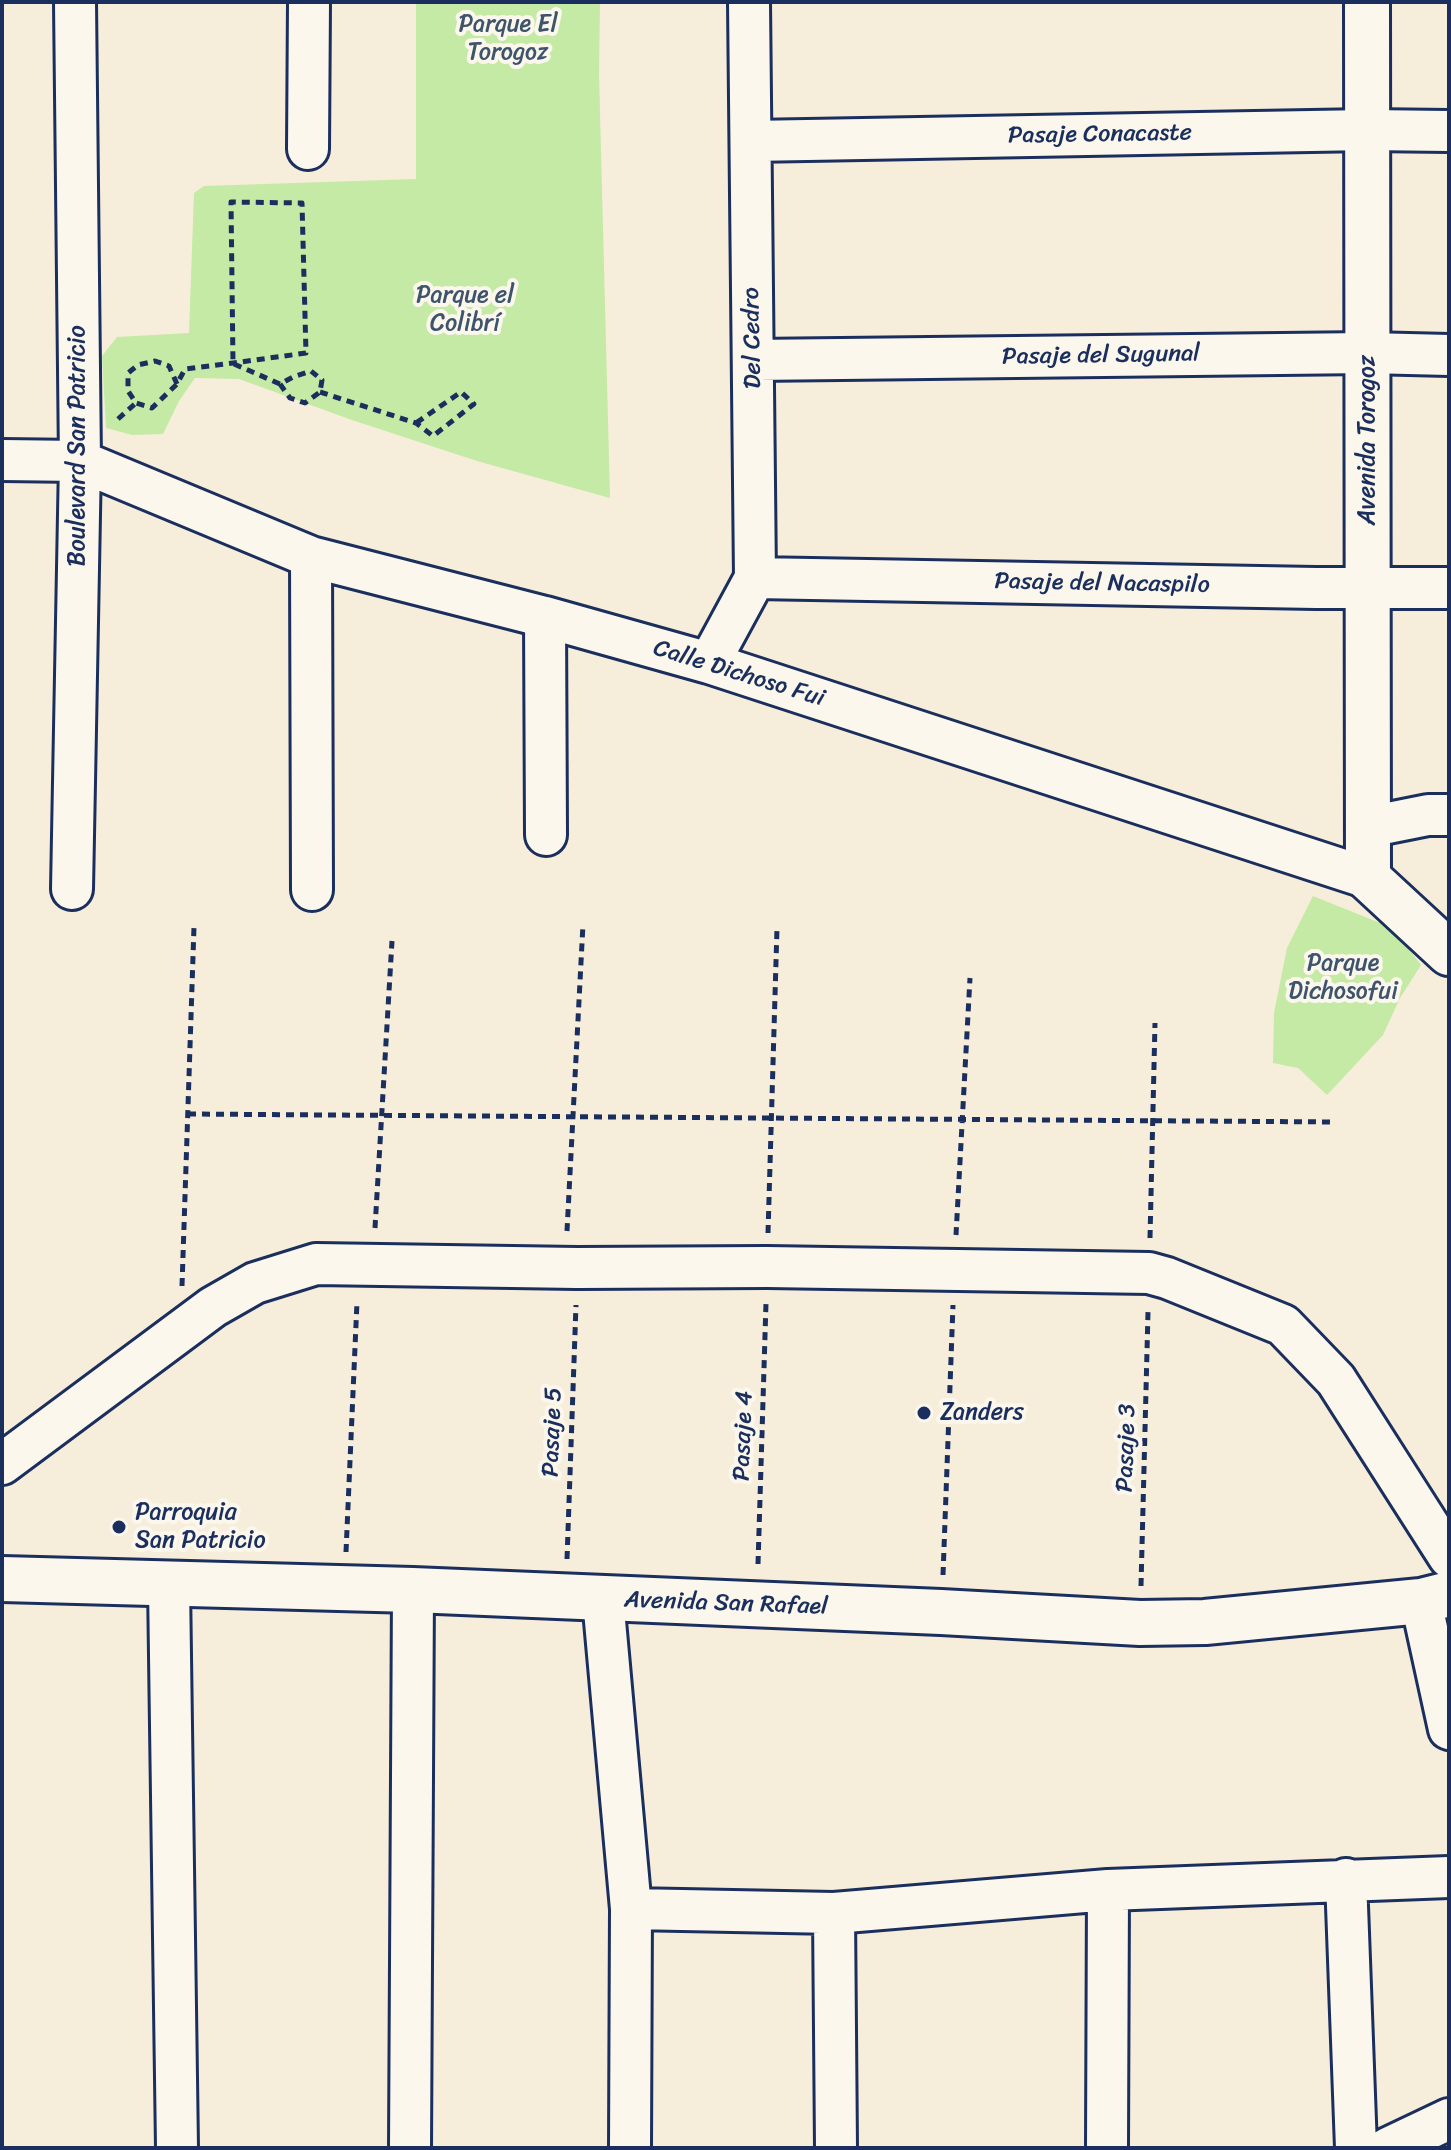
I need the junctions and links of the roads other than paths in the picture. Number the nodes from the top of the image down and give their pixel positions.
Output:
1 (75, 2) edge
2 (309, 2) edge
3 (749, 2) edge
4 (1367, 2) edge
5 (1367, 130) junction
6 (1449, 131) edge
7 (751, 141) junction
8 (308, 149) dead end
9 (1368, 353) junction
10 (1449, 355) edge
11 (753, 360) junction
12 (2, 460) edge
13 (80, 461) junction
14 (311, 557) junction
15 (755, 578) junction
16 (1367, 587) junction
17 (1449, 588) edge
18 (545, 617) junction
19 (709, 663) junction
20 (1449, 815) edge
21 (1368, 827) junction
22 (546, 835) dead end
23 (1368, 878) junction
24 (72, 889) dead end
25 (312, 890) dead end
26 (1449, 953) edge
27 (2, 1464) edge
28 (1449, 1557) edge
29 (2, 1579) edge
30 (169, 1585) junction
31 (413, 1590) junction
32 (1435, 1597) edge
33 (584, 1598) junction
34 (1449, 1729) edge
35 (1449, 1877) edge
36 (1346, 1879) junction
37 (1108, 1890) junction
38 (631, 1909) junction
39 (834, 1913) junction
40 (1449, 2119) edge
41 (177, 2148) edge
42 (410, 2148) edge
43 (630, 2148) edge
44 (836, 2148) edge
45 (1107, 2148) edge
46 (1356, 2148) edge
47 (1388, 2148) edge

1 - 13 street, Boulevard San Patricio
2 - 8 street
3 - 7 street, Del Cedro
4 - 5 street, Avenida Torogoz
5 - 6 street, Pasaje Conacaste
5 - 7 street, Pasaje Conacaste
5 - 9 street, Avenida Torogoz
7 - 11 street, Del Cedro
9 - 10 street, Pasaje del Sugunal
9 - 11 street, Pasaje del Sugunal
9 - 16 street, Avenida Torogoz
11 - 15 street, Del Cedro
12 - 13 street, Calle Dichoso Fui
13 - 14 street, Calle Dichoso Fui
13 - 24 street, Boulevard San Patricio
14 - 18 street, Calle Dichoso Fui
14 - 25 street
15 - 16 street, Pasaje del Nacaspilo
15 - 19 street, Del Cedro
16 - 17 street, Pasaje del Nacaspilo
16 - 21 street, Avenida Torogoz
18 - 19 street, Calle Dichoso Fui
18 - 22 street
19 - 23 street, Calle Dichoso Fui
20 - 21 street
21 - 23 street, Avenida Torogoz
23 - 26 street, Calle Dichoso Fui
27 - 28 street
29 - 30 street, Avenida San Rafael
30 - 31 street, Avenida San Rafael
30 - 41 street
31 - 33 street, Avenida San Rafael
31 - 42 street
32 - 33 street, Avenida San Rafael
32 - 34 street
33 - 38 street
35 - 36 street
36 - 37 street
36 - 46 street
37 - 39 street
37 - 45 street
38 - 39 street
38 - 43 street
39 - 44 street
40 - 47 street

